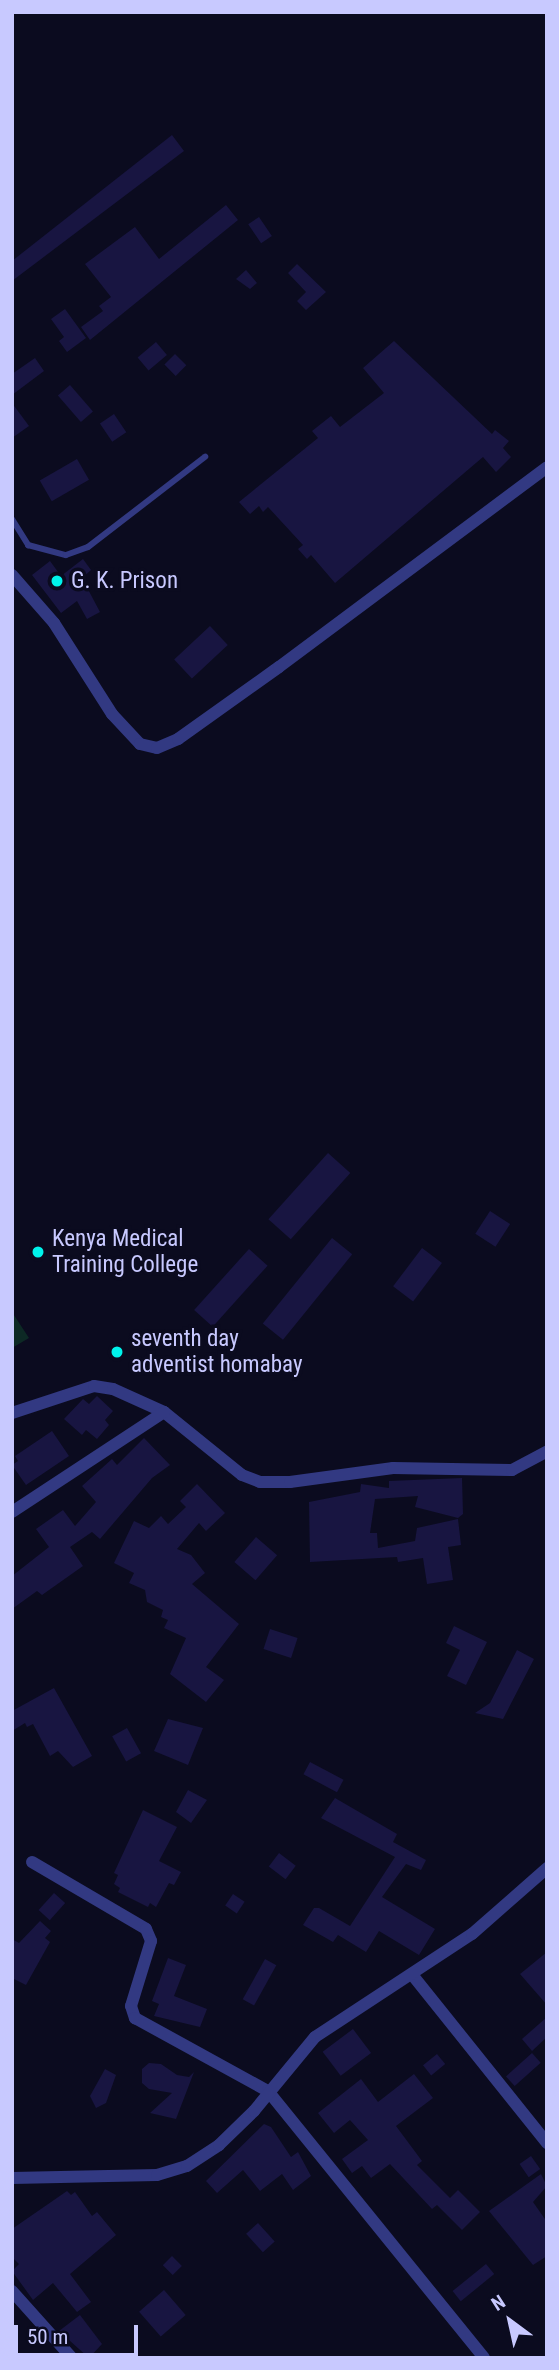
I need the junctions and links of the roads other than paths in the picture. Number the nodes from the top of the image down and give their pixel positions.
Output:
1 (205, 457) dead end
2 (546, 469) edge
3 (12, 519) edge
4 (12, 575) edge
5 (164, 1412) junction
6 (12, 1413) edge
7 (547, 1451) edge
8 (12, 1512) edge
9 (32, 1862) dead end
10 (547, 1868) edge
11 (541, 1883) edge
12 (414, 1976) junction
13 (268, 2091) junction
14 (547, 2143) edge
15 (12, 2178) edge
16 (12, 2291) edge
17 (72, 2358) edge
18 (484, 2358) edge

1 - 3 lane
2 - 4 street
5 - 6 street
5 - 7 street
5 - 8 street
9 - 13 street
10 - 11 street
11 - 12 street
12 - 13 street
12 - 14 street
13 - 15 street
13 - 18 street
16 - 17 street

